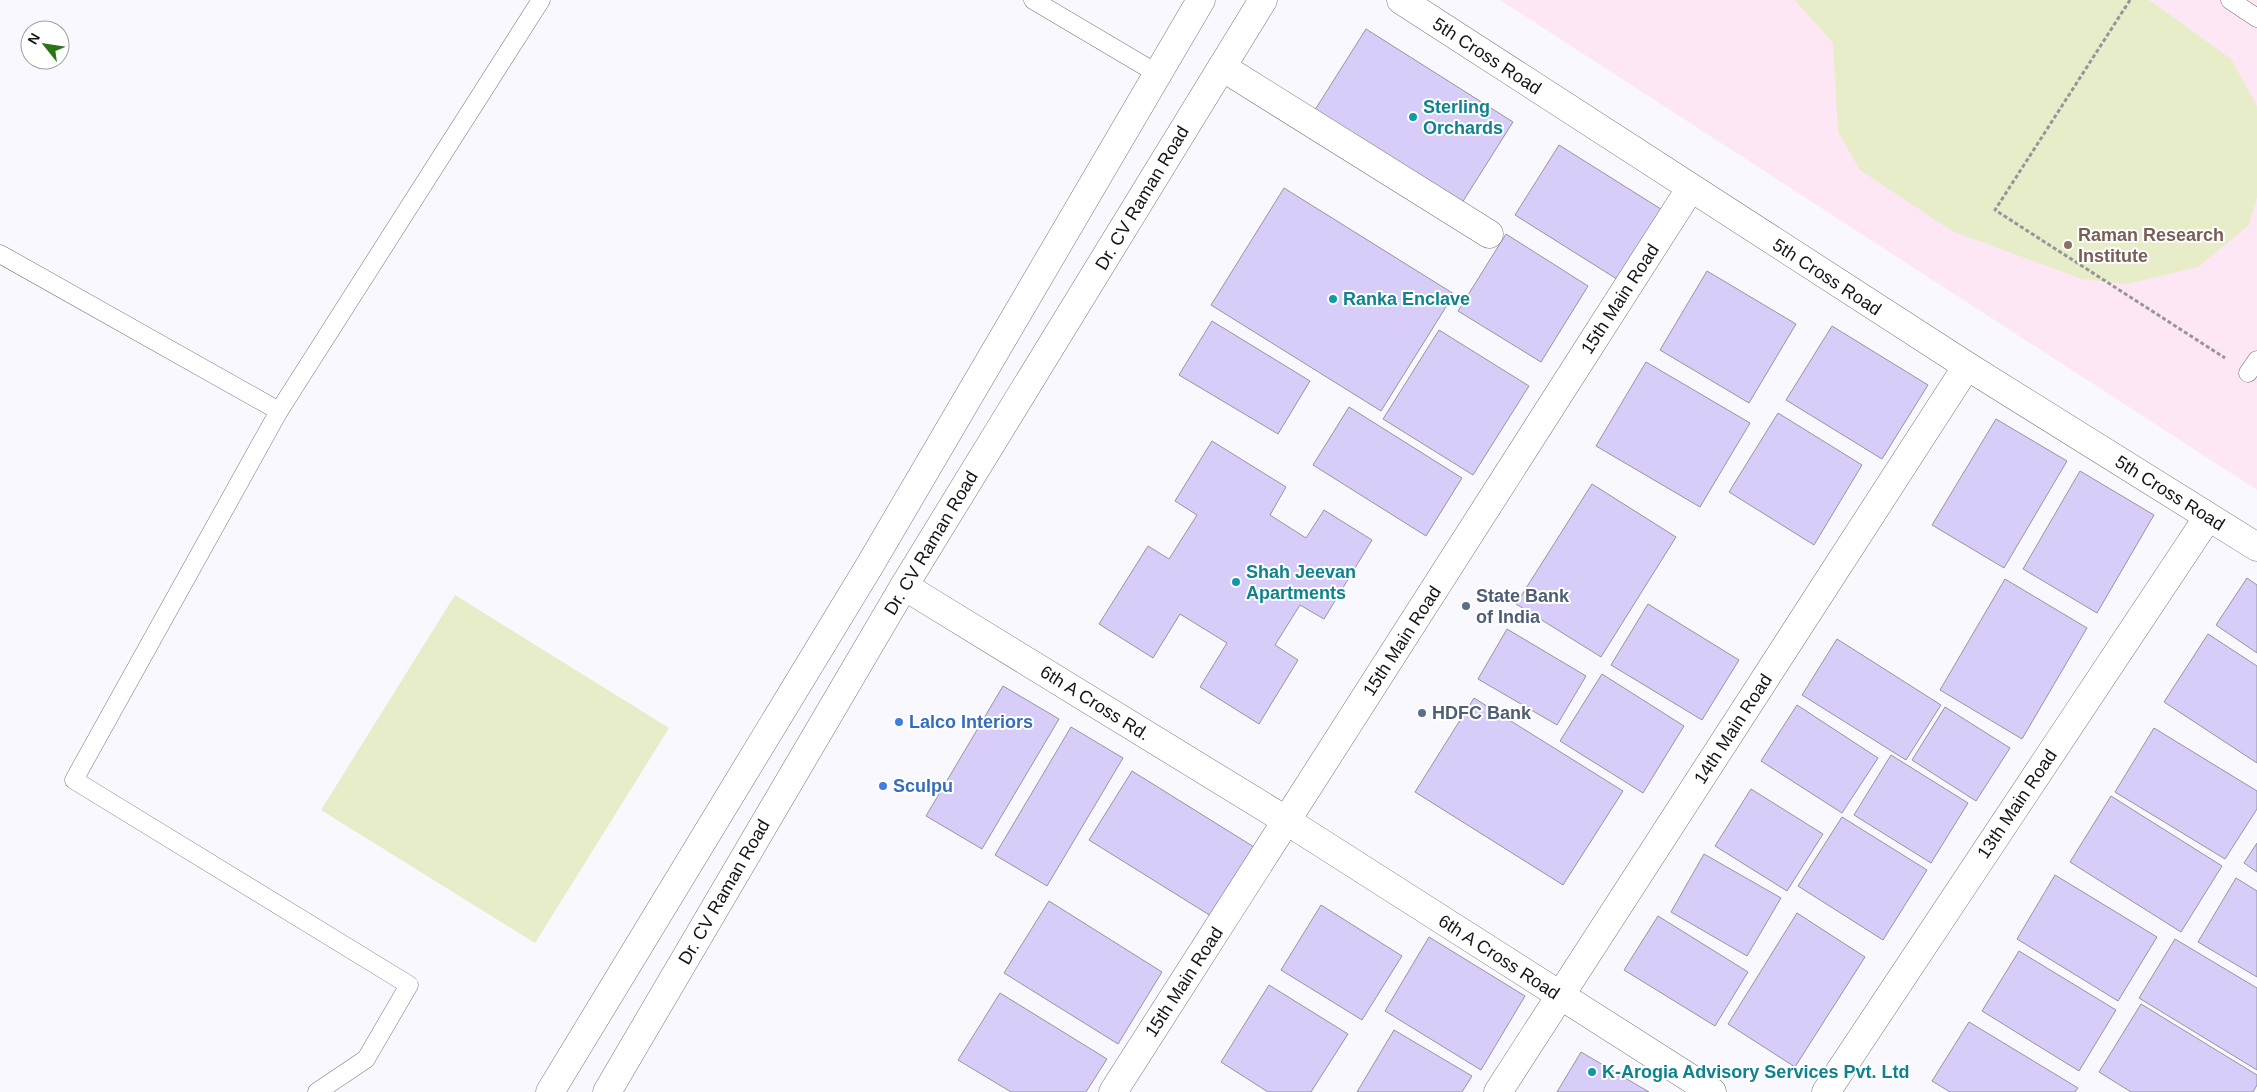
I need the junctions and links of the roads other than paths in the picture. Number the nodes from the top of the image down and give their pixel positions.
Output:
1 (541, 0) edge
2 (1033, 0) edge
3 (1201, 0) edge
4 (1263, 0) edge
5 (1401, 0) edge
6 (2230, 0) edge
7 (2257, 18) edge
8 (1222, 67) junction
9 (1158, 74) junction
10 (1690, 189) junction
11 (1489, 234) dead end
12 (0, 254) edge
13 (1967, 366) junction
14 (279, 411) junction
15 (2208, 517) junction
16 (2257, 548) edge
17 (904, 586) junction
18 (1287, 821) junction
19 (1560, 996) junction
20 (317, 1092) edge
21 (550, 1092) edge
22 (607, 1092) edge
23 (1113, 1092) edge
24 (1498, 1092) edge
25 (1712, 1092) edge
26 (1826, 1092) edge

1 - 14 lane
2 - 9 lane
3 - 9 main road
4 - 8 main road, Dr. CV Raman Road
5 - 10 main road, 5th Cross Road
6 - 7 lane
8 - 11 main road
8 - 17 main road, Dr. CV Raman Road
9 - 21 main road
10 - 13 main road, 5th Cross Road
10 - 18 main road, 15th Main Road
12 - 14 lane
13 - 15 main road, 5th Cross Road
13 - 19 main road, 14th Main Road
14 - 20 lane
15 - 16 main road, 5th Cross Road
15 - 26 main road, 13th Main Road
17 - 18 main road, 6th A Cross Rd.
17 - 22 main road, Dr. CV Raman Road
18 - 19 main road, 6th A Cross Road
18 - 23 main road, 15th Main Road
19 - 24 main road, 14th Main Road
19 - 25 main road, 6th A Cross Road

